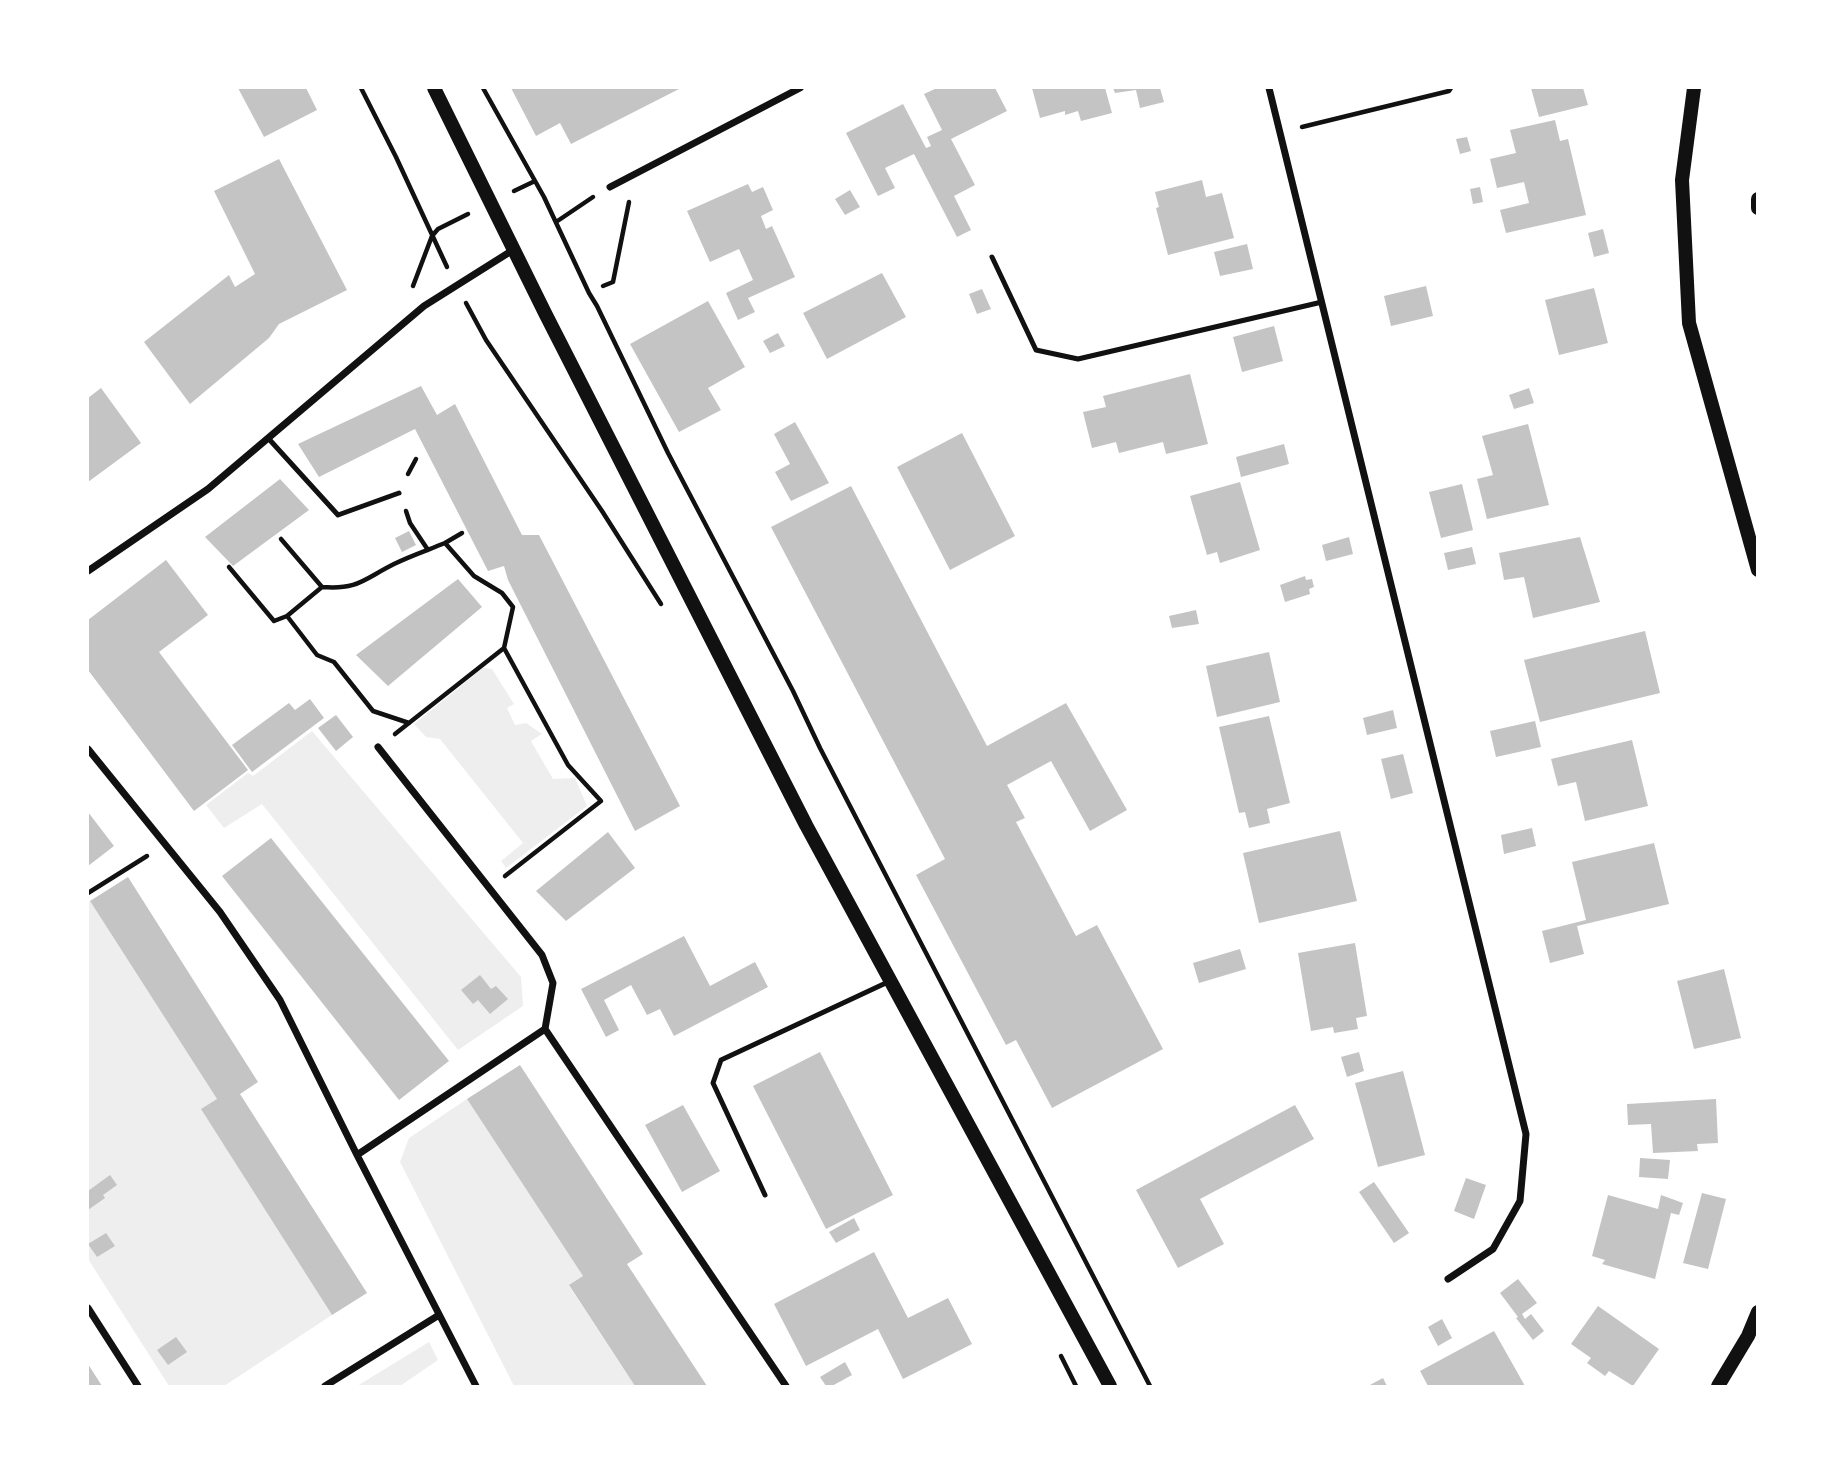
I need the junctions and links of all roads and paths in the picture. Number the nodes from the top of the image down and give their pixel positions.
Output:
1 (361, 88) edge
2 (434, 88) edge
3 (483, 88) edge
4 (800, 88) edge
5 (1269, 88) edge
6 (1451, 88) edge
7 (1694, 88) edge
8 (1280, 132) junction
9 (635, 174) junction
10 (535, 181) junction
11 (610, 187) joint
12 (1758, 199) edge
13 (490, 202) junction
14 (1758, 208) edge
15 (556, 222) junction
16 (432, 236) junction
17 (513, 250) junction
18 (992, 257) dead end
19 (456, 285) junction
20 (603, 286) dead end
21 (412, 288) dead end
22 (1322, 302) junction
23 (268, 438) junction
24 (399, 493) dead end
25 (461, 533) dead end
26 (281, 539) dead end
27 (445, 543) junction
28 (229, 567) dead end
29 (1758, 569) edge
30 (88, 571) edge
31 (322, 587) junction
32 (287, 617) junction
33 (504, 648) junction
34 (409, 723) junction
35 (378, 747) joint
36 (88, 749) edge
37 (165, 844) junction
38 (489, 888) junction
39 (88, 894) edge
40 (891, 981) junction
41 (545, 1029) junction
42 (357, 1155) junction
43 (765, 1195) dead end
44 (1448, 1279) dead end
45 (88, 1308) edge
46 (1758, 1312) edge
47 (439, 1315) junction
48 (138, 1387) edge
49 (326, 1387) edge
50 (476, 1387) edge
51 (786, 1387) edge
52 (1110, 1387) edge
53 (1150, 1387) edge
54 (1718, 1387) edge

1 - 16 path
2 - 13 main road
3 - 10 path
4 - 9 street
5 - 8 street
6 - 8 path
7 - 29 main road
8 - 22 street
9 - 11 street
9 - 20 path
10 - 13 path
10 - 15 path
11 - 15 path
12 - 14 main road
13 - 16 path
13 - 17 main road
15 - 53 path
16 - 19 path
16 - 21 path
17 - 19 street
17 - 40 main road
18 - 22 lane
19 - 23 street
22 - 44 street
23 - 24 lane
23 - 30 street
25 - 27 path
26 - 31 path
27 - 31 path
27 - 33 path
28 - 32 path
31 - 32 path
32 - 34 path
33 - 34 path
33 - 38 path
34 - 35 path
35 - 38 street
36 - 37 street
37 - 39 path
37 - 42 street
38 - 41 street
40 - 43 lane
40 - 52 main road
41 - 42 street
41 - 51 street
42 - 47 street
45 - 48 street
46 - 54 main road
47 - 49 street
47 - 50 street

